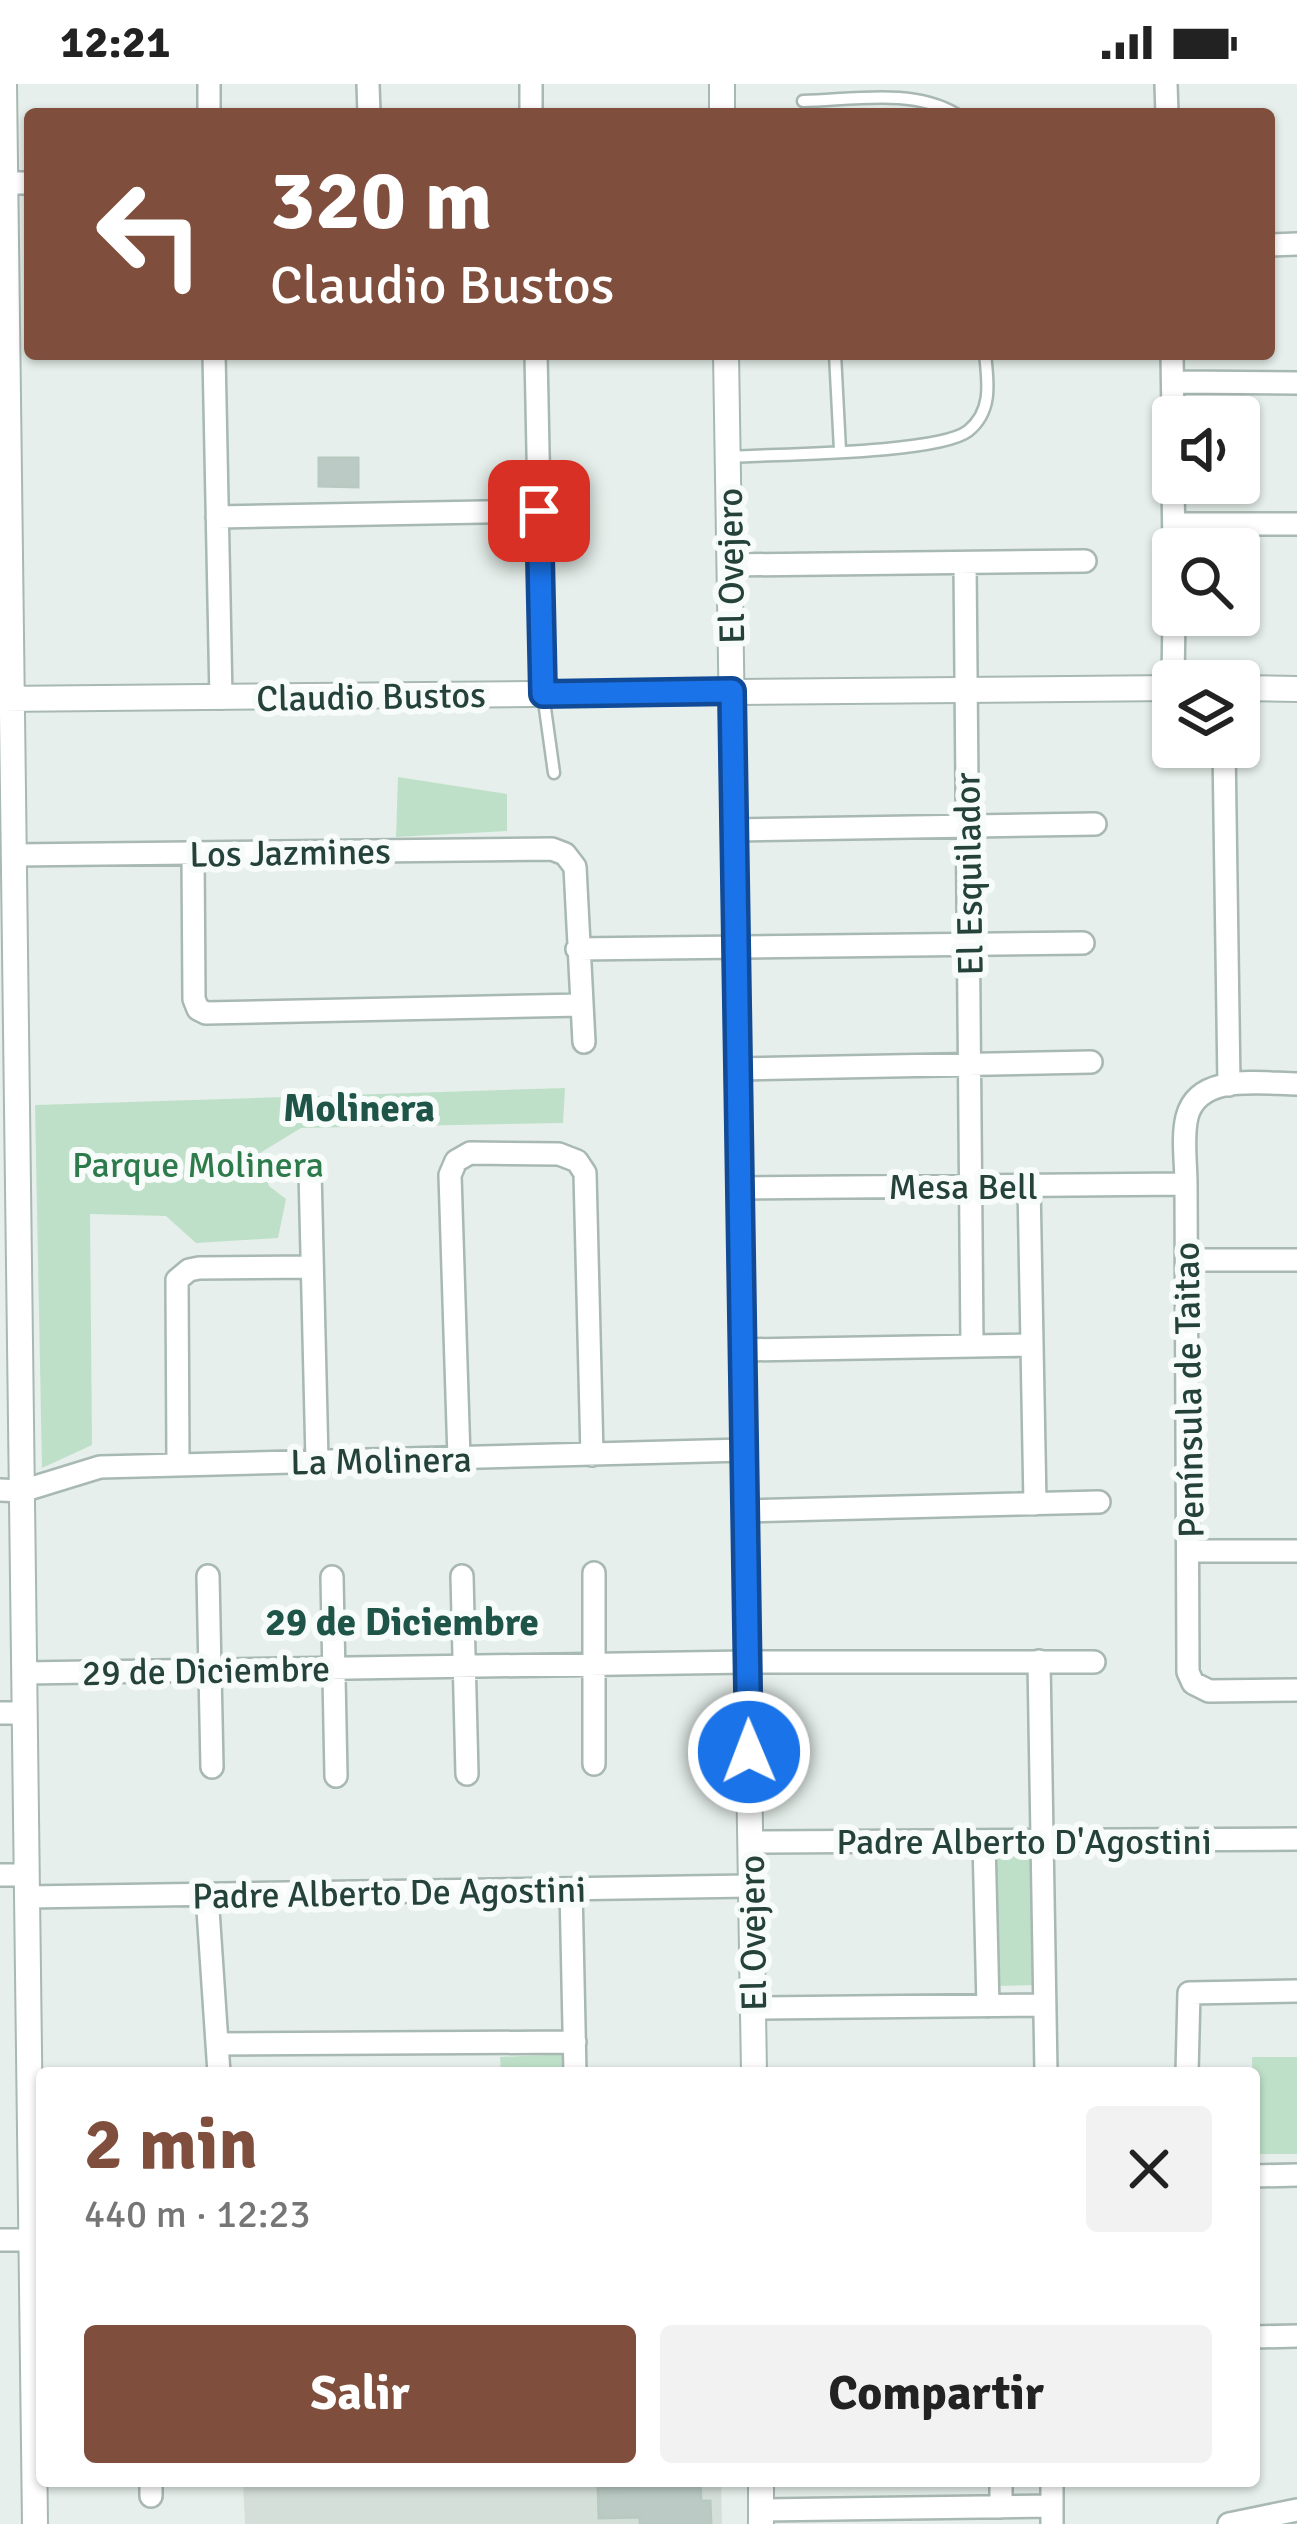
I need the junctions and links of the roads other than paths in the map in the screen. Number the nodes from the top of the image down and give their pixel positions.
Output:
1 (4, 84) edge
2 (803, 101) dead end
3 (946, 108) edge
4 (18, 183) edge
5 (214, 360) edge
6 (536, 360) edge
7 (726, 360) edge
8 (835, 360) edge
9 (986, 360) edge
10 (1172, 360) edge
11 (1173, 382) junction
12 (1297, 382) edge
13 (1173, 396) edge
14 (840, 450) junction
15 (728, 457) junction
16 (5, 483) edge
17 (1174, 504) edge
18 (539, 511) junction
19 (218, 517) junction
20 (1174, 524) junction
21 (1297, 524) edge
22 (1174, 528) edge
23 (1085, 561) dead end
24 (964, 562) junction
25 (730, 565) junction
26 (1152, 686) edge
27 (1260, 688) edge
28 (1297, 688) edge
29 (732, 691) junction
30 (966, 692) junction
31 (543, 694) junction
32 (221, 698) junction
33 (6, 699) edge
34 (1224, 768) edge
35 (554, 773) dead end
36 (1095, 824) dead end
37 (967, 826) junction
38 (734, 830) junction
39 (193, 853) junction
40 (14, 855) junction
41 (1083, 943) dead end
42 (968, 944) junction
43 (736, 947) junction
44 (577, 949) junction
45 (581, 1005) junction
46 (584, 1042) dead end
47 (1091, 1062) dead end
48 (969, 1065) junction
49 (739, 1070) junction
50 (1297, 1084) edge
51 (1229, 1085) junction
52 (9, 1094) edge
53 (310, 1171) dead end
54 (1186, 1184) junction
55 (970, 1185) junction
56 (1029, 1185) junction
57 (740, 1188) junction
58 (1187, 1260) junction
59 (1297, 1260) edge
60 (312, 1267) junction
61 (1031, 1345) junction
62 (972, 1346) junction
63 (742, 1350) junction
64 (744, 1450) junction
65 (592, 1455) junction
66 (459, 1458) junction
67 (317, 1460) junction
68 (178, 1464) junction
69 (11, 1491) edge
70 (1099, 1502) dead end
71 (1035, 1504) junction
72 (745, 1511) junction
73 (1189, 1551) junction
74 (1297, 1551) edge
75 (594, 1573) dead end
76 (208, 1576) dead end
77 (332, 1576) dead end
78 (463, 1576) dead end
79 (1039, 1661) junction
80 (1094, 1661) dead end
81 (748, 1662) junction
82 (595, 1664) junction
83 (465, 1666) junction
84 (332, 1668) junction
85 (210, 1670) junction
86 (24, 1673) junction
87 (1297, 1690) edge
88 (12, 1713) edge
89 (594, 1764) dead end
90 (212, 1767) dead end
91 (467, 1774) dead end
92 (335, 1776) dead end
93 (1042, 1840) junction
94 (1297, 1840) edge
95 (984, 1841) junction
96 (751, 1842) junction
97 (0, 1875) edge
98 (27, 1886) junction
99 (750, 1886) junction
100 (571, 1888) junction
101 (207, 1894) junction
102 (1297, 1991) edge
103 (1045, 2005) junction
104 (988, 2006) junction
105 (753, 2008) junction
106 (575, 2042) junction
107 (218, 2044) junction
108 (219, 2067) edge
109 (575, 2067) edge
110 (754, 2067) edge
111 (1046, 2067) edge
112 (1187, 2067) edge
113 (1297, 2175) edge
114 (1260, 2176) edge
115 (36, 2198) edge
116 (0, 2240) edge
117 (32, 2240) junction
118 (1297, 2336) edge
119 (1260, 2337) edge
120 (36, 2359) edge
121 (36, 2487) edge
122 (1001, 2487) edge
123 (1001, 2507) junction
124 (1297, 2510) edge
125 (1052, 2515) edge
126 (761, 2517) edge
127 (35, 2524) edge
128 (1229, 2524) edge

1 - 4 street
2 - 3 lane
4 - 16 street
5 - 19 street
6 - 18 street
7 - 15 street, El Ovejero
8 - 14 lane
9 - 14 lane
10 - 11 street
11 - 12 street
11 - 13 street
14 - 15 lane
15 - 25 street, El Ovejero
16 - 33 street
17 - 20 street
18 - 19 street
18 - 31 street
19 - 32 street
20 - 21 street
20 - 22 street
23 - 24 street
24 - 25 street
24 - 30 street, El Esquilador
25 - 29 street, El Ovejero
26 - 30 street, Claudio Bustos
27 - 28 street
29 - 30 street, Claudio Bustos
29 - 31 street, Claudio Bustos
29 - 38 street, El Ovejero
30 - 37 street, El Esquilador
31 - 32 street, Claudio Bustos
31 - 35 lane
32 - 33 street, Claudio Bustos
33 - 40 street
34 - 51 street
36 - 37 street
37 - 38 street
37 - 42 street, El Esquilador
38 - 43 street, El Ovejero
39 - 40 street, Los Jazmines
39 - 44 street, Los Jazmines
39 - 45 street
40 - 52 street
41 - 42 street
42 - 43 street
42 - 48 street, El Esquilador
43 - 44 street
43 - 49 street, El Ovejero
44 - 45 street
45 - 46 street
47 - 48 street
48 - 49 street
48 - 55 street, El Esquilador
49 - 57 street, El Ovejero
50 - 51 street
51 - 54 street, Península de Taitao
52 - 69 street
53 - 60 street
54 - 56 street, Mesa Bell
54 - 58 street, Península de Taitao
55 - 56 street, Mesa Bell
55 - 57 street, Mesa Bell
55 - 62 street, El Esquilador
56 - 61 street
57 - 63 street, El Ovejero
58 - 59 street
58 - 73 street, Península de Taitao
60 - 67 street
60 - 68 street
61 - 62 street
61 - 71 street
62 - 63 street
63 - 64 street, El Ovejero
64 - 65 street, La Molinera
64 - 72 street, El Ovejero
65 - 66 street, La Molinera
65 - 66 street
66 - 67 street, La Molinera
67 - 68 street, La Molinera
68 - 69 street, La Molinera
69 - 86 street
70 - 71 street
71 - 72 street
72 - 81 street, El Ovejero
73 - 74 street
73 - 87 street, Península de Taitao
75 - 82 street
76 - 85 street
77 - 84 street
78 - 83 street
79 - 80 street, 29 de Diciembre
79 - 81 street, 29 de Diciembre
79 - 93 street
81 - 82 street, 29 de Diciembre
81 - 96 street, El Ovejero
82 - 83 street, 29 de Diciembre
82 - 89 street
83 - 84 street, 29 de Diciembre
83 - 91 street
84 - 85 street, 29 de Diciembre
84 - 92 street
85 - 86 street, 29 de Diciembre
85 - 90 street
86 - 88 street
88 - 98 street
93 - 94 street, Padre Alberto D'Agostini
93 - 95 street, Padre Alberto D'Agostini
93 - 103 street
95 - 96 street, Padre Alberto D'Agostini
95 - 104 street
96 - 99 street, El Ovejero
97 - 98 street, Padre Alberto De Agostini
98 - 101 street, Padre Alberto De Agostini
98 - 115 street
99 - 100 street, Padre Alberto De Agostini
99 - 105 street, El Ovejero
100 - 101 street, Padre Alberto De Agostini
100 - 106 street
101 - 107 street
102 - 112 street
103 - 104 street
103 - 111 street
104 - 105 street
105 - 110 street, El Ovejero
106 - 107 street
106 - 109 street
107 - 108 street
113 - 114 street
115 - 117 street
116 - 117 street
117 - 120 street
118 - 119 street
121 - 127 street
122 - 123 street
123 - 125 street
123 - 126 street
124 - 128 street

